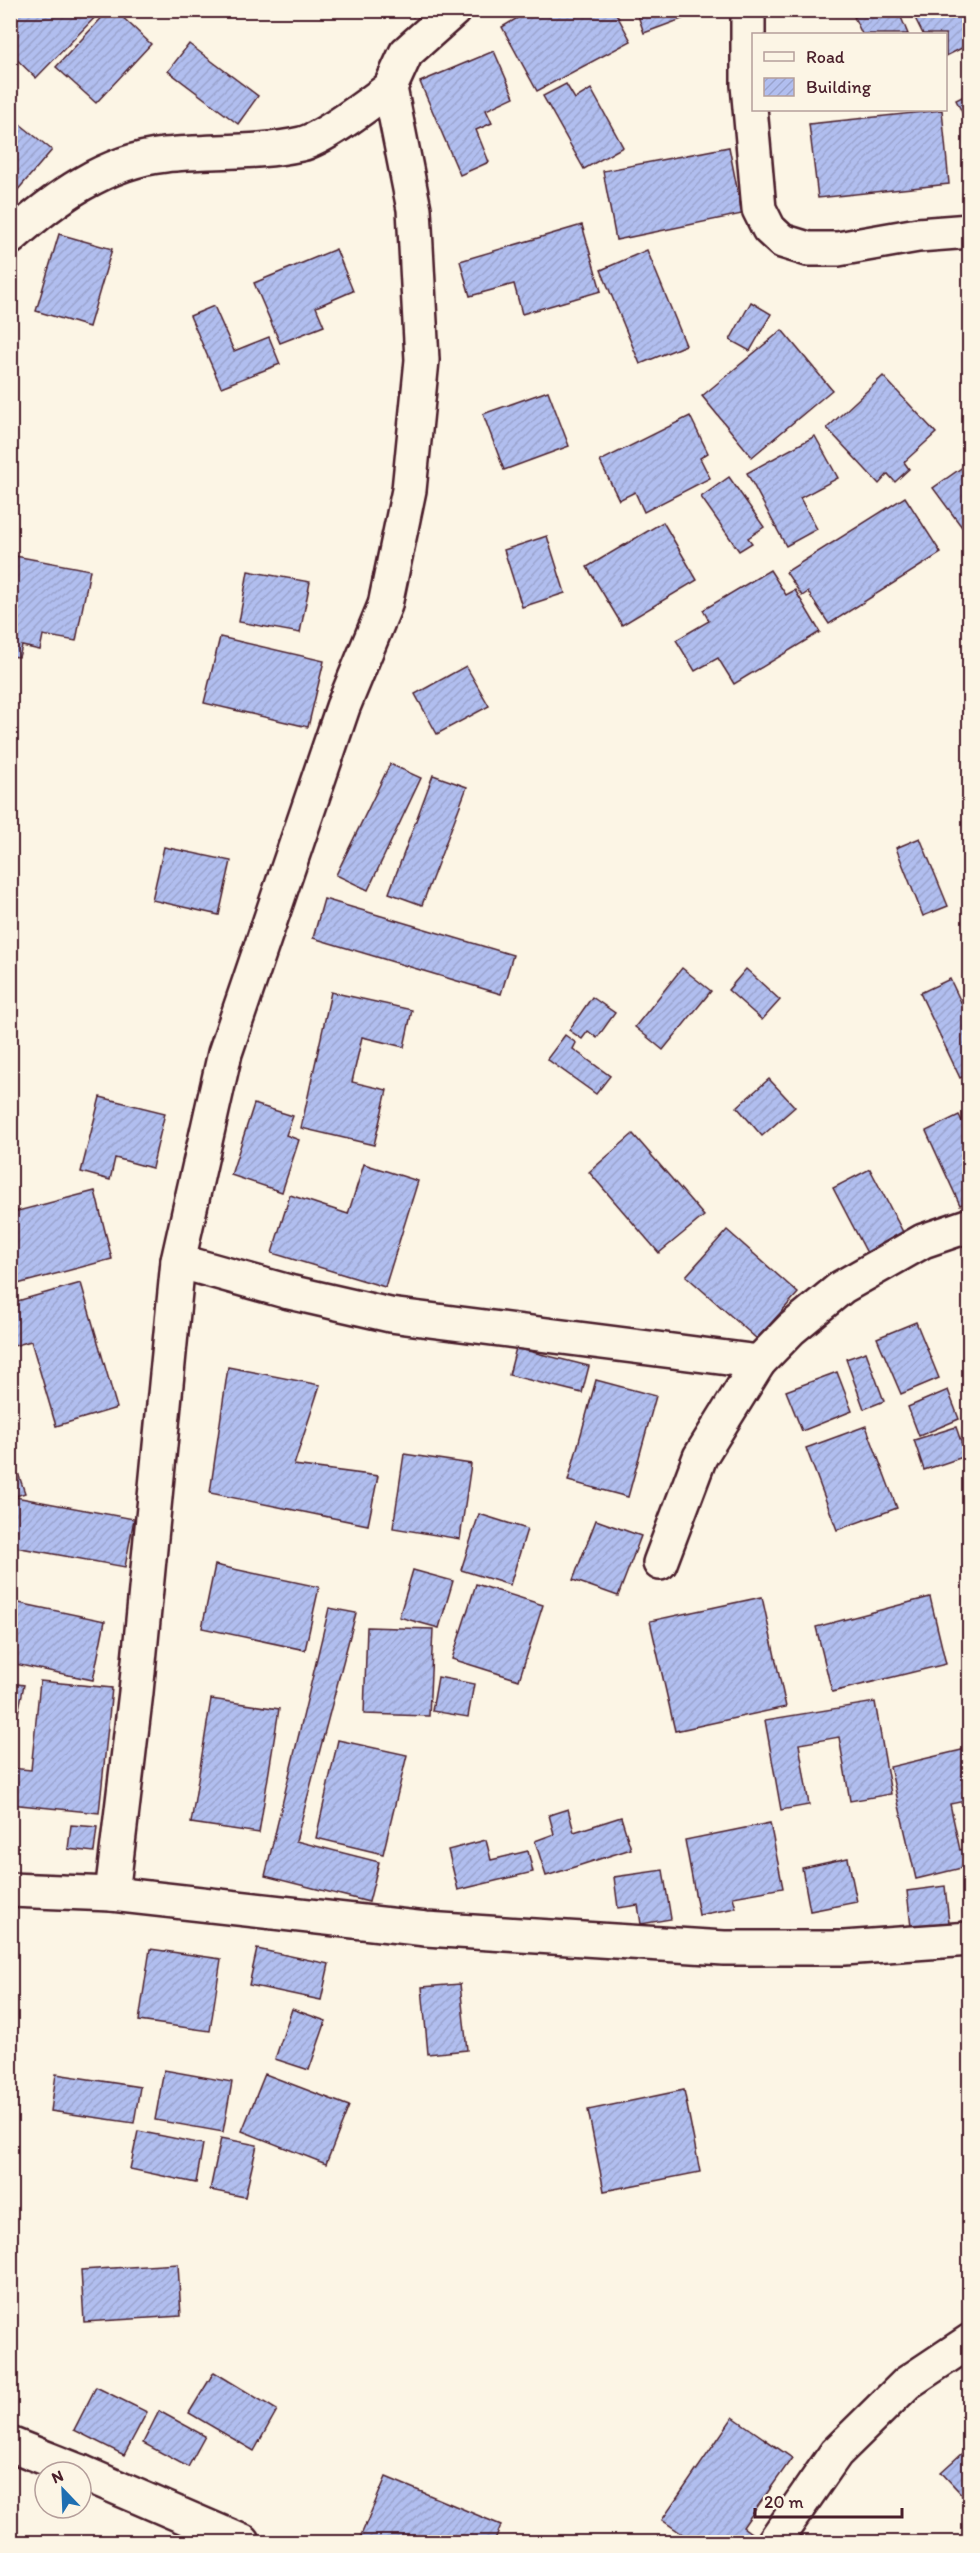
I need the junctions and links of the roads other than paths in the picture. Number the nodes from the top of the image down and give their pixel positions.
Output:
1 (454, 10) edge
2 (748, 10) edge
3 (390, 88) junction
4 (969, 231) edge
5 (10, 238) edge
6 (969, 1225) edge
7 (178, 1261) junction
8 (759, 1362) junction
9 (660, 1563) dead end
10 (10, 1890) edge
11 (112, 1894) junction
12 (969, 1939) edge
13 (969, 2341) edge
14 (10, 2444) edge
15 (51, 2460) edge
16 (93, 2477) edge
17 (243, 2542) edge
18 (774, 2542) edge

1 - 3 street
2 - 4 street
3 - 5 street
3 - 7 street
6 - 8 street
7 - 8 street
7 - 11 street
8 - 9 street
10 - 11 street
11 - 12 street
13 - 18 street
14 - 15 street
16 - 17 street

